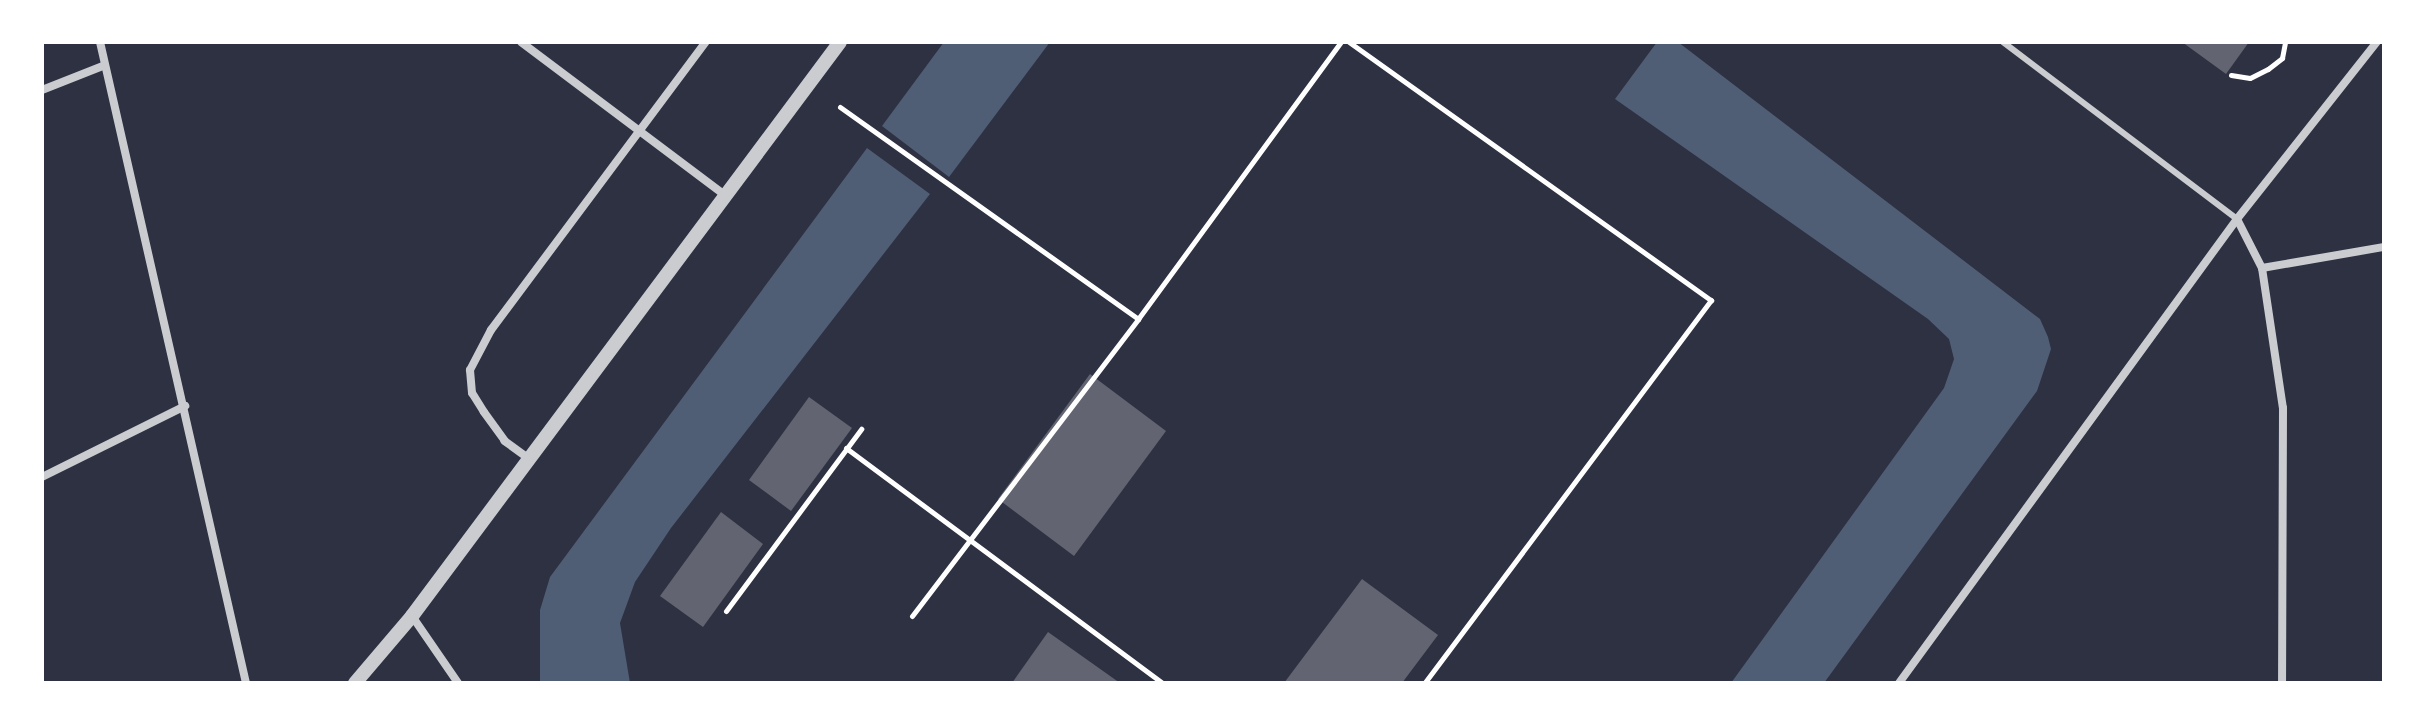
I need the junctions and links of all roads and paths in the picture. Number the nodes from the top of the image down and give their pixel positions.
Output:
1 (100, 42) edge
2 (521, 42) edge
3 (706, 42) edge
4 (840, 42) edge
5 (1341, 42) edge
6 (1349, 42) edge
7 (2003, 42) edge
8 (2285, 42) edge
9 (2377, 42) edge
10 (103, 66) junction
11 (2231, 75) dead end
12 (42, 90) edge
13 (840, 107) dead end
14 (641, 130) junction
15 (726, 196) junction
16 (2237, 219) junction
17 (2384, 247) edge
18 (2262, 268) junction
19 (1138, 319) junction
20 (185, 406) junction
21 (861, 429) dead end
22 (846, 448) junction
23 (528, 458) junction
24 (42, 477) edge
25 (970, 540) junction
26 (726, 611) dead end
27 (412, 616) junction
28 (912, 616) dead end
29 (246, 683) edge
30 (355, 683) edge
31 (458, 683) edge
32 (1163, 683) edge
33 (1424, 683) edge
34 (1899, 683) edge
35 (2282, 683) edge

1 - 10 street
2 - 14 street
3 - 14 street
4 - 15 street
5 - 19 path
6 - 33 path
7 - 16 lane
8 - 11 path
9 - 16 street
10 - 12 street
10 - 20 street
13 - 19 path
14 - 15 street
14 - 23 street
15 - 23 street
16 - 18 street
16 - 34 street
17 - 18 street
18 - 35 street
19 - 25 path
20 - 24 street
20 - 29 street
21 - 22 path
22 - 25 path
22 - 26 path
23 - 27 street
25 - 28 path
25 - 32 path
27 - 30 street
27 - 31 street

